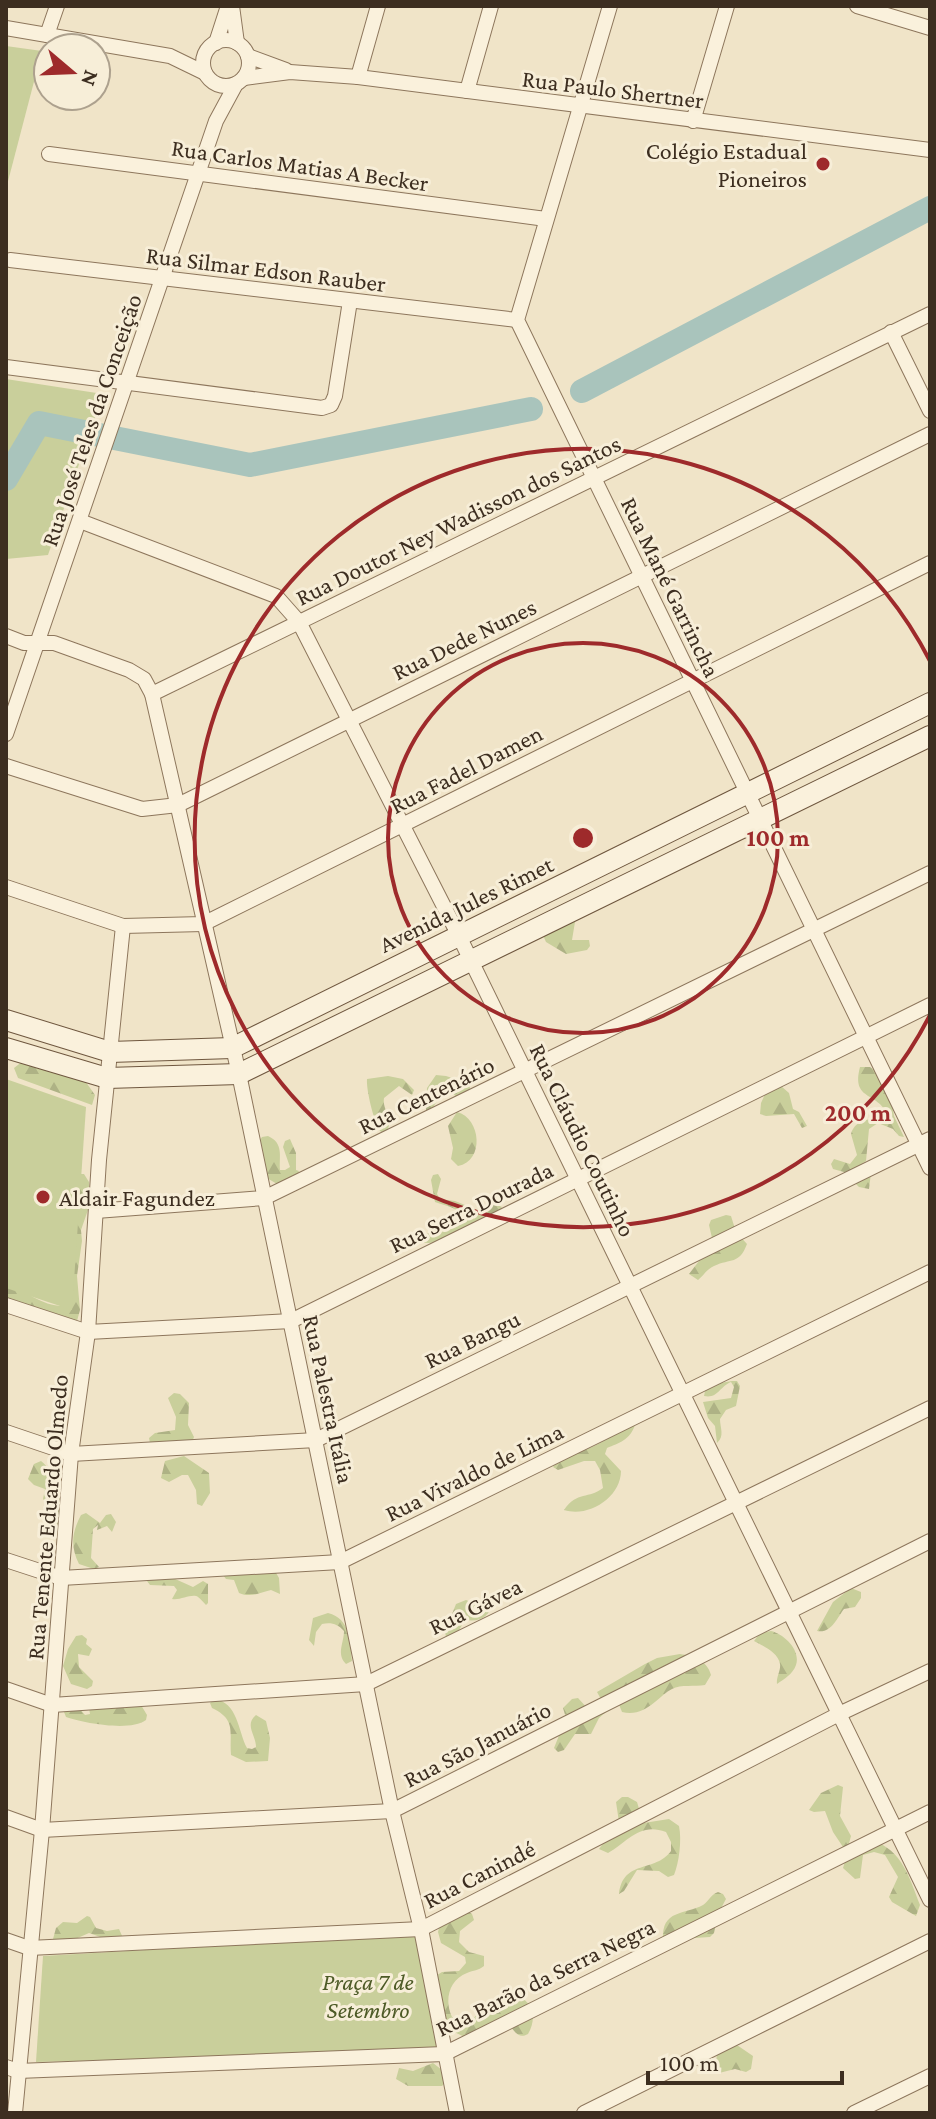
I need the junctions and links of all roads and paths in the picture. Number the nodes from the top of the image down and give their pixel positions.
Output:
1 (57, 6) edge
2 (230, 6) edge
3 (378, 6) edge
4 (491, 6) edge
5 (610, 6) edge
6 (727, 6) edge
7 (857, 6) edge
8 (6, 28) edge
9 (930, 28) edge
10 (32, 32) edge
11 (48, 32) edge
12 (237, 43) junction
13 (112, 46) edge
14 (211, 47) junction
15 (170, 56) junction
16 (248, 56) junction
17 (290, 72) junction
18 (358, 77) junction
19 (210, 78) junction
20 (240, 81) junction
21 (467, 91) junction
22 (579, 107) junction
23 (216, 121) junction
24 (693, 121) junction
25 (930, 150) edge
26 (49, 154) dead end
27 (199, 173) junction
28 (546, 219) junction
29 (10, 260) dead end
30 (163, 279) junction
31 (350, 301) junction
32 (930, 314) edge
33 (517, 320) junction
34 (891, 332) junction
35 (6, 367) edge
36 (128, 381) junction
37 (930, 411) edge
38 (930, 434) edge
39 (594, 478) junction
40 (80, 521) junction
41 (930, 563) edge
42 (641, 576) junction
43 (299, 622) junction
44 (6, 636) edge
45 (37, 643) junction
46 (692, 680) junction
47 (152, 694) junction
48 (930, 703) edge
49 (348, 721) junction
50 (6, 734) edge
51 (930, 736) edge
52 (6, 766) edge
53 (747, 794) junction
54 (178, 805) junction
55 (760, 819) junction
56 (402, 826) junction
57 (930, 873) edge
58 (6, 887) edge
59 (203, 924) junction
60 (123, 926) junction
61 (814, 930) junction
62 (459, 936) junction
63 (471, 960) junction
64 (930, 1005) edge
65 (6, 1020) edge
66 (866, 1037) junction
67 (6, 1048) edge
68 (232, 1048) junction
69 (110, 1052) junction
70 (525, 1071) junction
71 (239, 1074) junction
72 (107, 1078) junction
73 (924, 1142) edge
74 (930, 1168) edge
75 (578, 1179) junction
76 (264, 1198) junction
77 (96, 1211) junction
78 (930, 1272) edge
79 (631, 1287) junction
80 (6, 1305) edge
81 (291, 1321) junction
82 (88, 1332) junction
83 (683, 1394) junction
84 (930, 1408) edge
85 (6, 1432) edge
86 (316, 1440) junction
87 (71, 1454) junction
88 (736, 1503) junction
89 (930, 1541) edge
90 (6, 1560) edge
91 (340, 1562) junction
92 (61, 1578) junction
93 (789, 1611) junction
94 (930, 1671) edge
95 (366, 1684) junction
96 (6, 1689) edge
97 (52, 1705) junction
98 (839, 1714) junction
99 (392, 1811) junction
100 (930, 1812) edge
101 (6, 1817) edge
102 (895, 1829) junction
103 (42, 1830) junction
104 (930, 1900) edge
105 (421, 1929) junction
106 (6, 1940) edge
107 (930, 1941) edge
108 (29, 1948) junction
109 (444, 2054) junction
110 (12, 2069) edge
111 (930, 2076) edge
112 (15, 2113) edge
113 (457, 2113) edge
114 (584, 2113) edge
115 (854, 2113) edge

1 - 11 street
2 - 12 street
2 - 14 street
3 - 18 street
4 - 21 street
5 - 22 street
6 - 24 street
7 - 9 street
8 - 10 street
12 - 14 street
12 - 16 street
13 - 15 street
14 - 15 street
14 - 19 street
15 - 19 street
16 - 17 street, Rua Paulo Shertner
16 - 20 street
17 - 18 street, Rua Paulo Shertner
17 - 20 street, Rua Paulo Shertner
18 - 21 street, Rua Paulo Shertner
19 - 20 street
19 - 23 street, Rua José Teles da Conceição
20 - 23 street, Rua José Teles da Conceição
21 - 22 street, Rua Paulo Shertner
22 - 24 street, Rua Paulo Shertner
22 - 28 street
23 - 27 street, Rua José Teles da Conceição
24 - 25 street, Rua Paulo Shertner
26 - 27 street, Rua Carlos Matias A Becker
27 - 28 street, Rua Carlos Matias A Becker
27 - 30 street, Rua José Teles da Conceição
28 - 33 street
29 - 30 street, Rua Silmar Edson Rauber
30 - 31 street, Rua Silmar Edson Rauber
30 - 36 street, Rua José Teles da Conceição
31 - 33 street, Rua Silmar Edson Rauber
31 - 36 street
32 - 34 street, Rua Doutor Ney Wadisson dos Santos
33 - 39 street, Rua Mané Garrincha
34 - 37 street
34 - 39 street, Rua Doutor Ney Wadisson dos Santos
35 - 36 street
36 - 40 street, Rua José Teles da Conceição
38 - 42 street, Rua Dede Nunes
39 - 42 street, Rua Mané Garrincha
39 - 43 street, Rua Doutor Ney Wadisson dos Santos
40 - 43 street, Rua Cláudio Coutinho
40 - 45 street, Rua José Teles da Conceição
41 - 46 street, Rua Fadel Damen
42 - 46 street, Rua Mané Garrincha
42 - 49 street, Rua Dede Nunes
43 - 47 street, Rua Doutor Ney Wadisson dos Santos
43 - 49 street, Rua Cláudio Coutinho
44 - 45 street
45 - 47 street
45 - 50 street, Rua José Teles da Conceição
46 - 53 street, Rua Mané Garrincha
46 - 56 street, Rua Fadel Damen
47 - 54 street, Rua Palestra Itália
48 - 53 main road, Avenida Jules Rimet
49 - 54 street, Rua Dede Nunes
49 - 56 street, Rua Cláudio Coutinho
51 - 55 main road
52 - 54 street, Rua Dede Nunes
53 - 55 street, Rua Mané Garrincha
53 - 62 main road, Avenida Jules Rimet
54 - 59 street, Rua Palestra Itália
55 - 61 street, Rua Mané Garrincha
55 - 63 main road
56 - 59 street, Rua Fadel Damen
56 - 62 street, Rua Cláudio Coutinho
57 - 61 street, Rua Centenário
58 - 60 street, Rua Fadel Damen
59 - 60 street, Rua Fadel Damen
59 - 68 street, Rua Palestra Itália
60 - 69 street, Rua Tenente Eduardo Olmedo
61 - 66 street, Rua Mané Garrincha
61 - 70 street, Rua Centenário
62 - 63 street, Rua Cláudio Coutinho
62 - 68 main road, Avenida Jules Rimet
63 - 70 street, Rua Cláudio Coutinho
63 - 71 main road
64 - 66 street, Rua Serra Dourada
65 - 69 main road, Avenida Jules Rimet
66 - 73 street, Rua Mané Garrincha
66 - 75 street, Rua Serra Dourada
67 - 72 main road
68 - 69 main road, Avenida Jules Rimet
68 - 71 street, Rua Palestra Itália
69 - 72 street, Rua Tenente Eduardo Olmedo
70 - 75 street, Rua Cláudio Coutinho
70 - 76 street, Rua Centenário
71 - 72 main road
71 - 76 street, Rua Palestra Itália
72 - 77 street, Rua Tenente Eduardo Olmedo
73 - 74 street, Rua Mané Garrincha
73 - 79 street, Rua Bangu
75 - 79 street, Rua Cláudio Coutinho
75 - 81 street, Rua Serra Dourada
76 - 77 street, Rua Centenário
76 - 81 street, Rua Palestra Itália
77 - 82 street, Rua Tenente Eduardo Olmedo
78 - 83 street, Rua Vivaldo de Lima
79 - 83 street, Rua Cláudio Coutinho
79 - 86 street, Rua Bangu
80 - 82 street, Rua Serra Dourada
81 - 82 street, Rua Serra Dourada
81 - 86 street, Rua Palestra Itália
82 - 87 street, Rua Tenente Eduardo Olmedo
83 - 88 street, Rua Cláudio Coutinho
83 - 91 street, Rua Vivaldo de Lima
84 - 88 street, Rua Gávea
85 - 87 street, Rua Bangu
86 - 87 street, Rua Bangu
86 - 91 street, Rua Palestra Itália
87 - 92 street, Rua Tenente Eduardo Olmedo
88 - 93 street, Rua Cláudio Coutinho
88 - 95 street, Rua Gávea
89 - 93 street, Rua São Januário
90 - 92 street, Rua Vivaldo de Lima
91 - 92 street, Rua Vivaldo de Lima
91 - 95 street, Rua Palestra Itália
92 - 97 street, Rua Tenente Eduardo Olmedo
93 - 98 street, Rua Cláudio Coutinho
93 - 99 street, Rua São Januário
94 - 98 street, Rua Canindé
95 - 97 street, Rua Gávea
95 - 99 street, Rua Palestra Itália
96 - 97 street, Rua Gávea
97 - 103 street, Rua Tenente Eduardo Olmedo
98 - 102 street, Rua Cláudio Coutinho
98 - 105 street, Rua Canindé
99 - 103 street, Rua São Januário
99 - 105 street, Rua Palestra Itália
100 - 102 street, Rua Barão da Serra Negra
101 - 103 street, Rua São Januário
102 - 104 street, Rua Cláudio Coutinho
102 - 109 street, Rua Barão da Serra Negra
103 - 108 street, Rua Tenente Eduardo Olmedo
105 - 108 street, Rua Canindé
105 - 109 street, Rua Palestra Itália
106 - 108 street, Rua Canindé
107 - 114 street
108 - 110 street, Rua Tenente Eduardo Olmedo
109 - 110 street, Rua Barão da Serra Negra
109 - 113 street, Rua Palestra Itália
110 - 112 street, Rua Tenente Eduardo Olmedo
111 - 115 street

